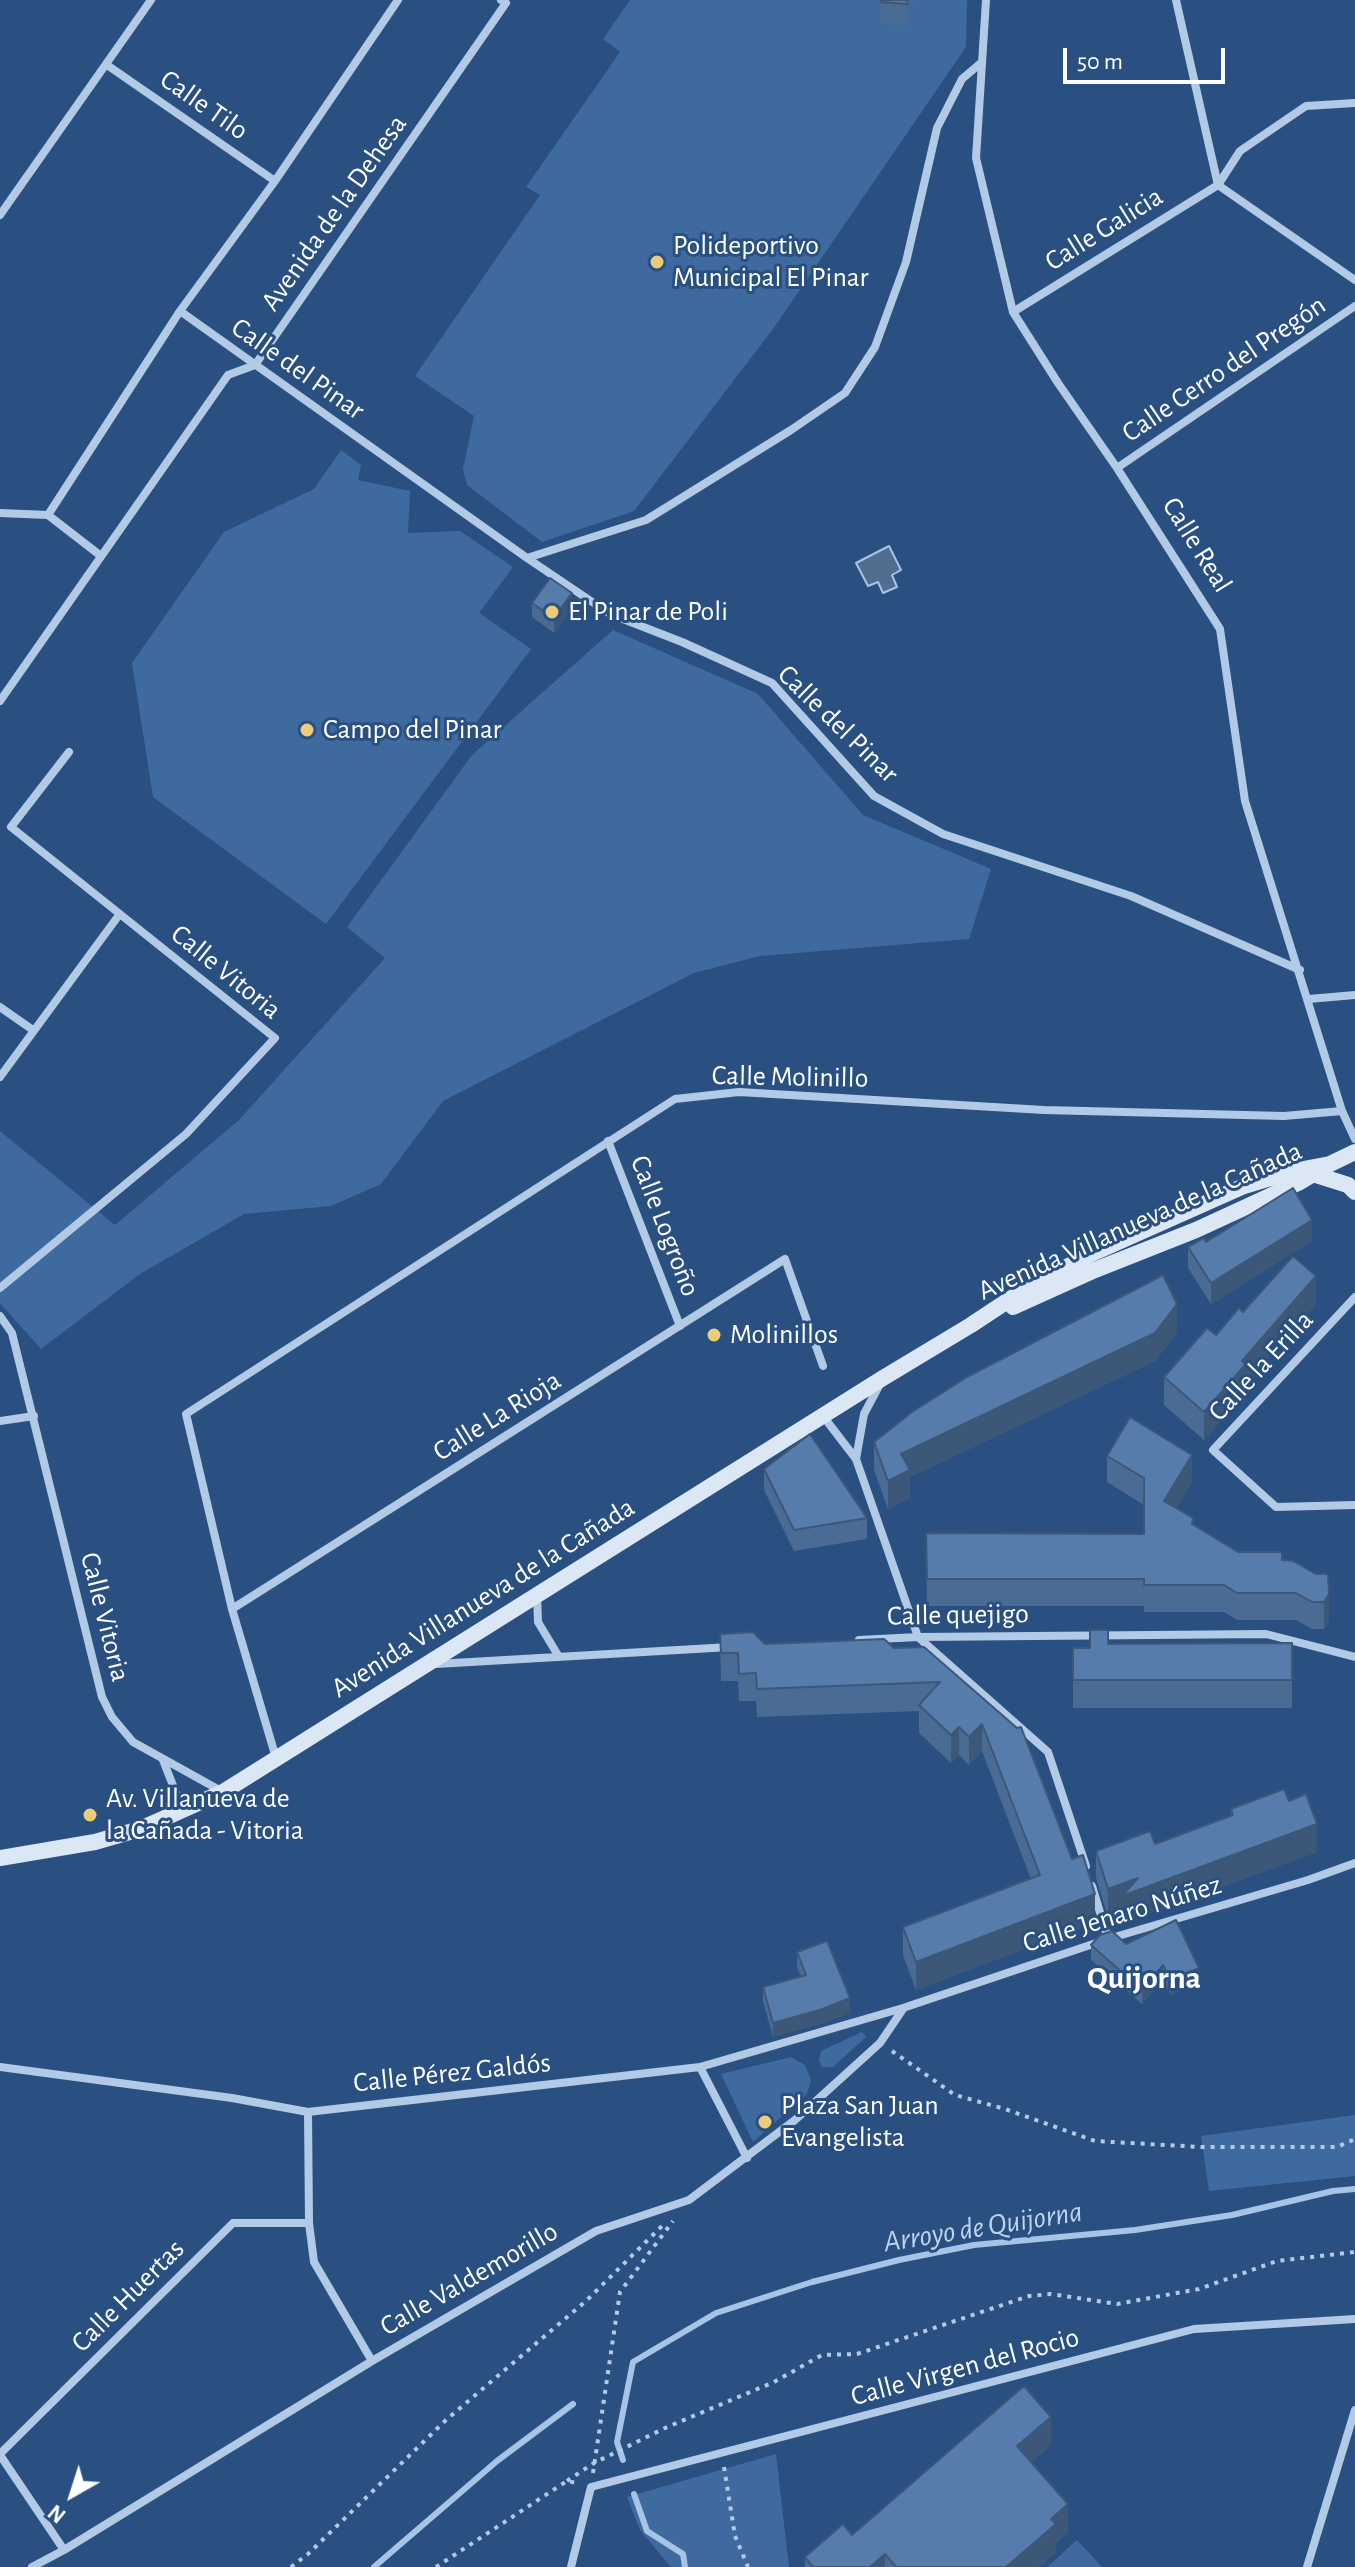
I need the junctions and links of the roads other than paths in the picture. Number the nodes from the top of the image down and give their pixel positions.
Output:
1 (151, 0) edge
2 (398, 0) edge
3 (501, 0) edge
4 (986, 0) edge
5 (1176, 0) edge
6 (982, 62) junction
7 (107, 65) junction
8 (1355, 103) edge
9 (275, 181) junction
10 (1218, 185) junction
11 (0, 215) edge
12 (1355, 280) edge
13 (1355, 306) edge
14 (180, 311) junction
15 (1013, 312) junction
16 (255, 365) junction
17 (1117, 468) junction
18 (0, 513) edge
19 (48, 515) junction
20 (101, 556) junction
21 (527, 558) junction
22 (0, 701) edge
23 (69, 752) dead end
24 (119, 915) junction
25 (1300, 970) junction
26 (1355, 995) edge
27 (1309, 999) junction
28 (0, 1007) edge
29 (33, 1030) junction
30 (0, 1077) edge
31 (1342, 1111) junction
32 (1355, 1139) edge
33 (608, 1141) junction
34 (1355, 1152) edge
35 (1330, 1164) junction
36 (1313, 1174) junction
37 (1355, 1192) edge
38 (0, 1288) edge
39 (1355, 1297) edge
40 (0, 1316) edge
41 (971, 1325) junction
42 (680, 1326) junction
43 (823, 1366) dead end
44 (883, 1378) junction
45 (34, 1416) junction
46 (823, 1416) junction
47 (0, 1421) edge
48 (856, 1459) junction
49 (1355, 1505) edge
50 (537, 1595) junction
51 (232, 1609) junction
52 (918, 1637) junction
53 (855, 1640) edge
54 (744, 1646) edge
55 (559, 1657) junction
56 (1355, 1657) edge
57 (427, 1664) junction
58 (276, 1758) junction
59 (162, 1759) junction
60 (223, 1792) junction
61 (183, 1812) junction
62 (0, 1858) edge
63 (1355, 1863) edge
64 (1108, 1939) junction
65 (903, 2008) junction
66 (0, 2067) edge
67 (700, 2067) junction
68 (308, 2112) junction
69 (747, 2158) junction
70 (309, 2223) junction
71 (1355, 2319) edge
72 (372, 2361) junction
73 (1355, 2410) edge
74 (0, 2454) edge
75 (64, 2550) junction
76 (32, 2567) edge
77 (571, 2567) edge
78 (1307, 2567) edge

1 - 7 street
2 - 9 street
3 - 16 street, Avenida de la Dehesa
4 - 6 street, Calle Real
5 - 10 street
6 - 15 street, Calle Real
6 - 21 street
7 - 9 street, Calle Tilo
7 - 11 street
8 - 10 street
9 - 14 street
10 - 12 street
10 - 15 street, Calle Galicia
13 - 17 street, Calle Cerro del Pregón
14 - 16 street, Calle del Pinar
14 - 19 street
15 - 17 street, Calle Real
16 - 20 street, Avenida de la Dehesa
16 - 21 street, Calle del Pinar
17 - 25 street, Calle Real
18 - 19 street
19 - 20 street
20 - 22 street, Avenida de la Dehesa
21 - 25 street, Calle del Pinar
23 - 24 street, Calle Vitoria
24 - 29 street
24 - 38 street, Calle Vitoria
25 - 27 street, Calle Real
26 - 27 street
27 - 31 street, Calle Real
28 - 29 street
29 - 30 street
31 - 32 street, Calle Real
31 - 33 street, Calle Molinillo
33 - 42 street, Calle Logroño
33 - 51 street, Calle Molinillo
34 - 35 main road, Avenida Villanueva de la Cañada
35 - 36 main road, Avenida Villanueva de la Cañada
35 - 41 main road, Avenida Villanueva de la Cañada
36 - 37 main road
36 - 41 main road, Avenida Villanueva de la Cañada
39 - 49 street, Calle la Erilla
40 - 45 street, Calle Vitoria
41 - 44 main road, Avenida Villanueva de la Cañada
42 - 43 street, Calle La Rioja
42 - 51 street, Calle La Rioja
44 - 46 main road, Avenida Villanueva de la Cañada
44 - 48 street
45 - 47 street
45 - 59 street, Calle Vitoria
46 - 48 street
46 - 50 main road, Avenida Villanueva de la Cañada
48 - 52 street
50 - 55 street
50 - 57 main road, Avenida Villanueva de la Cañada
51 - 58 street
52 - 53 street, Calle quejigo
52 - 56 street, Calle quejigo
52 - 64 street
54 - 55 street
55 - 57 street
57 - 58 main road, Avenida Villanueva de la Cañada
58 - 60 main road, Avenida Villanueva de la Cañada
59 - 60 street, Calle Vitoria
59 - 61 street
60 - 61 main road, Avenida Villanueva de la Cañada
61 - 62 main road, Avenida Villanueva de la Cañada
63 - 64 street, Calle Jenaro Núñez
64 - 65 street, Calle Jenaro Núñez
65 - 67 street, Calle Pérez Galdós
65 - 69 street, Calle Valdemorillo
66 - 68 street, Calle Pérez Galdós
67 - 68 street, Calle Pérez Galdós
67 - 69 street
68 - 70 street
69 - 72 street, Calle Valdemorillo
70 - 72 street
70 - 74 street, Calle Huertas
71 - 77 street, Calle Virgen del Rocio
72 - 75 street, Calle Valdemorillo
73 - 78 street
74 - 75 street, Calle Huertas
75 - 76 street, Calle Valdemorillo

